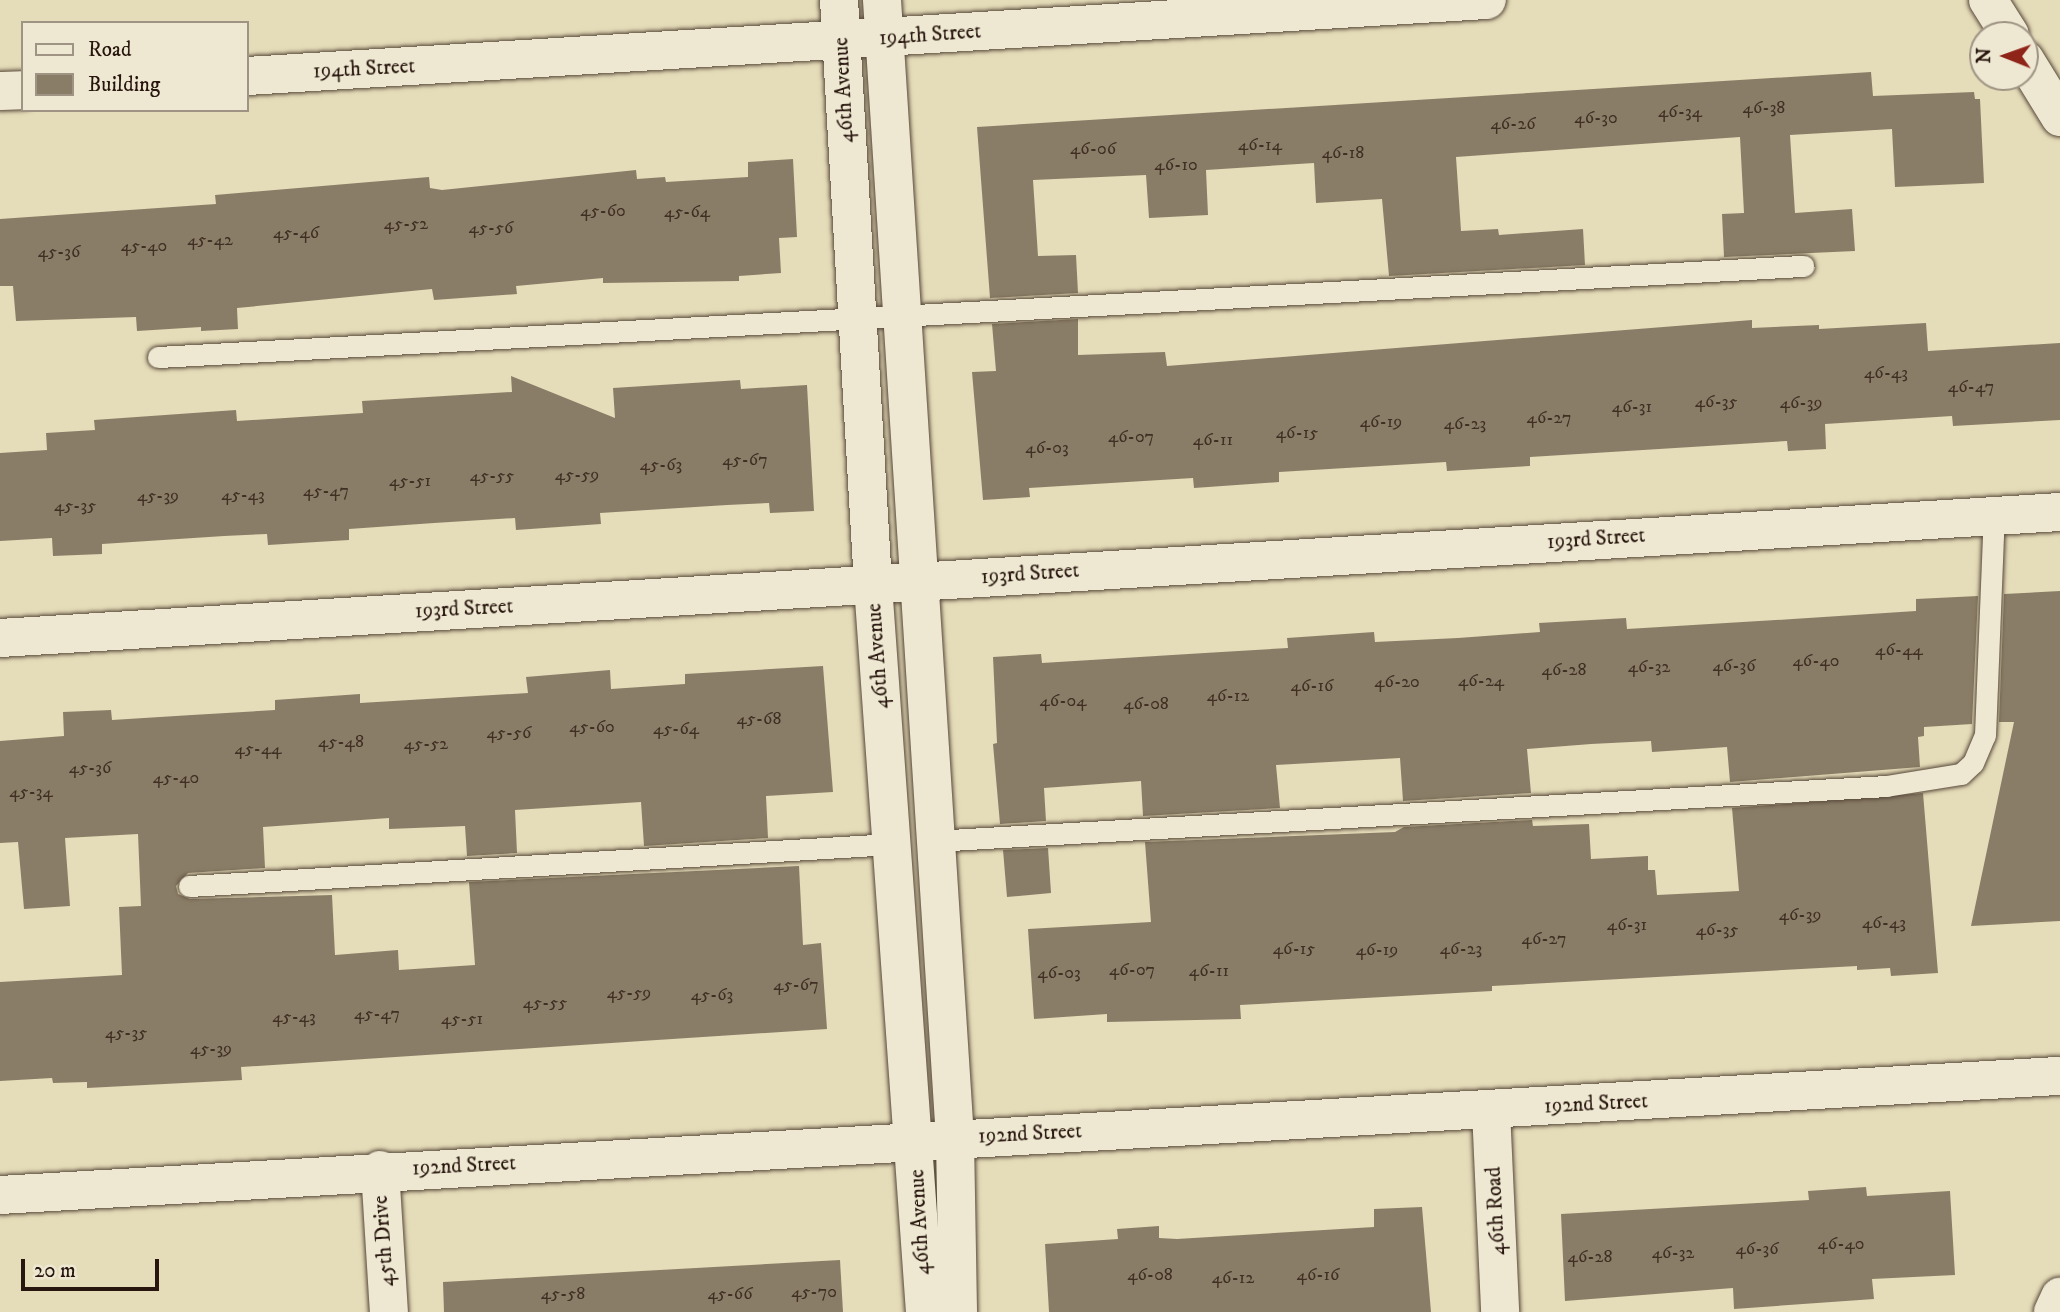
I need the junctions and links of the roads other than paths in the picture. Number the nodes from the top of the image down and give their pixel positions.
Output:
1 (839, 0) edge
2 (882, 0) edge
3 (1487, 0) edge
4 (1988, 0) edge
5 (2001, 21) edge
6 (884, 38) junction
7 (841, 41) junction
8 (248, 76) edge
9 (2039, 83) edge
10 (21, 90) edge
11 (0, 91) edge
12 (2060, 117) edge
13 (1803, 266) dead end
14 (903, 318) junction
15 (857, 320) junction
16 (159, 357) dead end
17 (2060, 512) edge
18 (1994, 515) junction
19 (920, 582) junction
20 (873, 585) junction
21 (0, 638) edge
22 (933, 841) junction
23 (892, 844) junction
24 (189, 886) dead end
25 (2060, 1076) edge
26 (1491, 1110) junction
27 (916, 1139) junction
28 (955, 1139) junction
29 (380, 1170) junction
30 (0, 1195) edge
31 (2060, 1297) edge
32 (389, 1312) edge
33 (925, 1312) edge
34 (958, 1312) edge
35 (1500, 1312) edge
36 (2053, 1312) edge

1 - 7 street, 46th Avenue
2 - 6 street, 46th Avenue
3 - 6 street, 194th Street
4 - 5 street
6 - 7 street, 194th Street
6 - 14 street, 46th Avenue
7 - 8 street, 194th Street
7 - 15 street, 46th Avenue
9 - 12 street
10 - 11 street
13 - 14 lane
14 - 15 lane
14 - 19 street, 46th Avenue
15 - 16 lane
15 - 20 street, 46th Avenue
17 - 18 street, 193rd Street
18 - 19 street, 193rd Street
18 - 22 lane
19 - 20 street, 193rd Street
19 - 22 street, 46th Avenue
20 - 21 street, 193rd Street
20 - 23 street, 46th Avenue
22 - 28 street, 46th Avenue
23 - 24 lane
23 - 27 street, 46th Avenue
25 - 26 street, 192nd Street
26 - 28 street, 192nd Street
26 - 35 street, 46th Road
27 - 28 street, 192nd Street
27 - 29 street, 192nd Street
27 - 33 street, 46th Avenue
28 - 34 street, 46th Avenue
29 - 30 street, 192nd Street
29 - 32 street, 45th Drive
31 - 36 street

